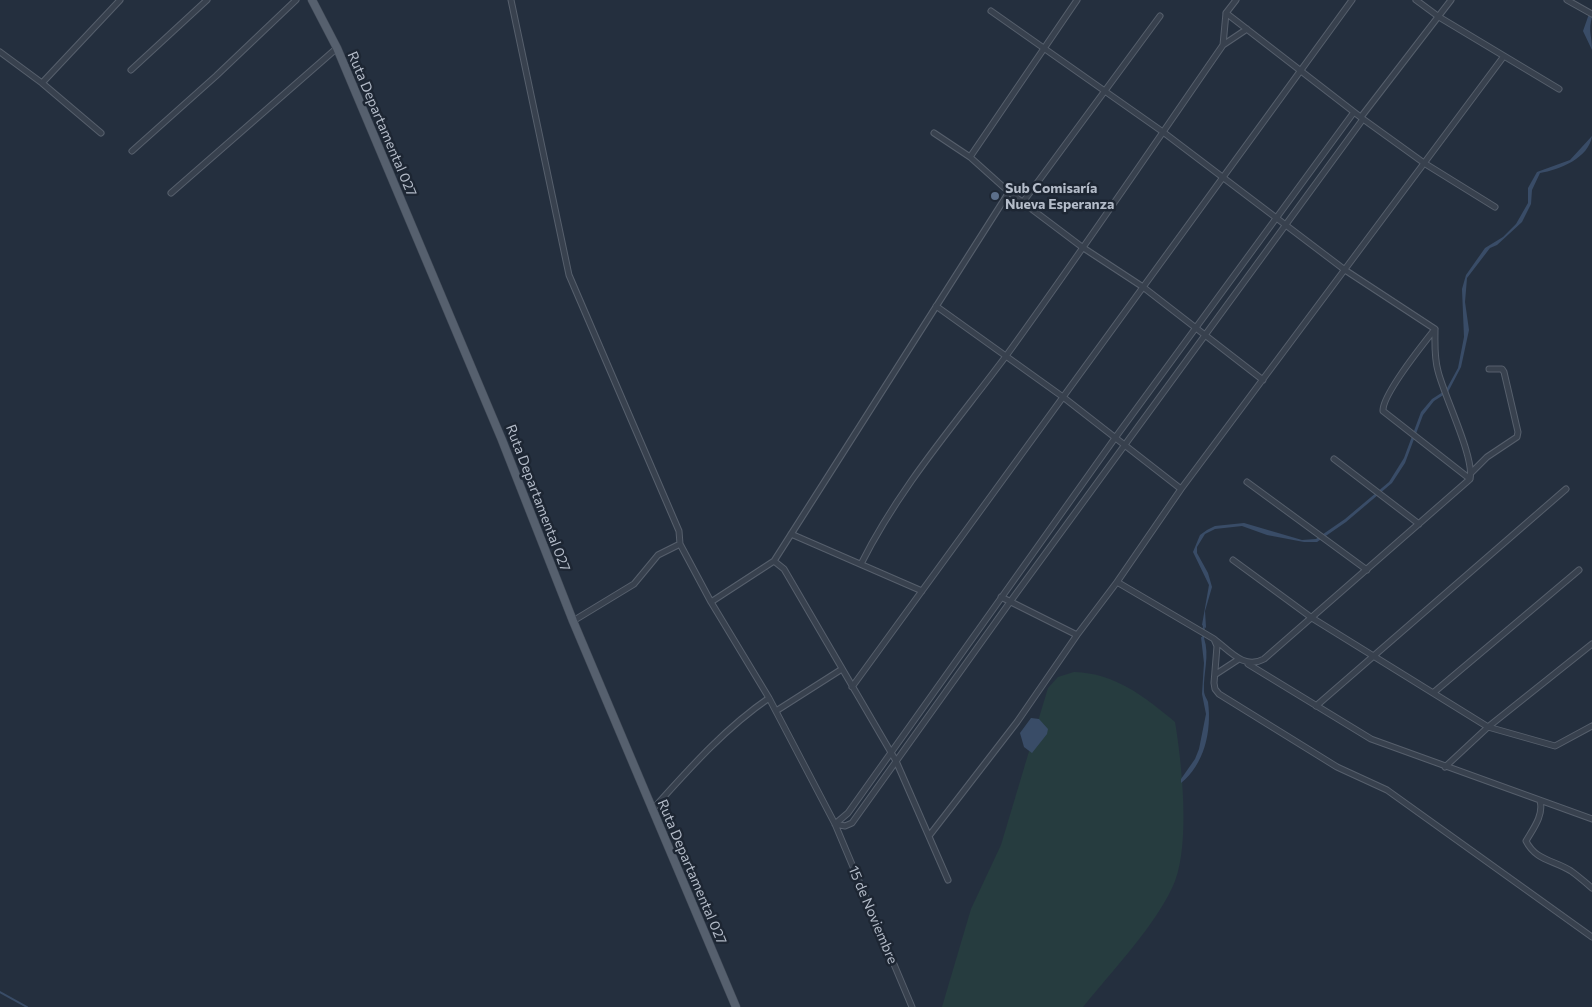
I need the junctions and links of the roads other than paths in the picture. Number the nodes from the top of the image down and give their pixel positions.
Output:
1 (120, 0) edge
2 (207, 0) edge
3 (296, 0) edge
4 (511, 0) edge
5 (1077, 0) edge
6 (1236, 0) edge
7 (1352, 0) edge
8 (1416, 0) edge
9 (1450, 0) edge
10 (1567, 0) edge
11 (314, 1) edge
12 (990, 11) dead end
13 (1226, 13) junction
14 (1591, 13) edge
15 (1160, 16) dead end
16 (1439, 17) junction
17 (1247, 29) junction
18 (1223, 45) junction
19 (336, 48) junction
20 (1043, 49) junction
21 (0, 52) edge
22 (1504, 56) junction
23 (131, 70) dead end
24 (1301, 70) junction
25 (42, 83) junction
26 (1559, 89) dead end
27 (1104, 91) junction
28 (1354, 112) junction
29 (1362, 118) junction
30 (1163, 132) junction
31 (100, 133) dead end
32 (934, 133) dead end
33 (132, 151) dead end
34 (970, 157) junction
35 (1424, 163) junction
36 (1222, 177) junction
37 (1009, 192) junction
38 (171, 193) dead end
39 (1023, 202) junction
40 (1495, 207) dead end
41 (1276, 218) junction
42 (1286, 225) junction
43 (1082, 247) junction
44 (1345, 270) junction
45 (1143, 287) junction
46 (936, 306) junction
47 (1195, 328) junction
48 (1434, 328) junction
49 (1205, 336) junction
50 (1006, 356) junction
51 (1489, 369) dead end
52 (1263, 380) junction
53 (1063, 397) junction
54 (1115, 438) junction
55 (1126, 446) junction
56 (1334, 459) dead end
57 (1471, 476) junction
58 (1247, 482) dead end
59 (1181, 489) junction
60 (1566, 489) dead end
61 (1419, 524) junction
62 (791, 534) junction
63 (680, 544) junction
64 (1234, 560) dead end
65 (774, 561) junction
66 (861, 564) junction
67 (1367, 570) junction
68 (1579, 570) dead end
69 (1117, 582) junction
70 (922, 591) junction
71 (1001, 597) junction
72 (711, 602) junction
73 (1010, 602) junction
74 (1312, 618) junction
75 (573, 621) junction
76 (1077, 634) junction
77 (1214, 638) junction
78 (1592, 644) edge
79 (1373, 656) junction
80 (1239, 659) junction
81 (1246, 664) junction
82 (842, 669) junction
83 (1216, 674) junction
84 (852, 687) junction
85 (1433, 693) junction
86 (769, 698) junction
87 (1316, 706) junction
88 (776, 711) junction
89 (1592, 726) edge
90 (1488, 727) junction
91 (891, 752) junction
92 (896, 761) junction
93 (1445, 767) junction
94 (1540, 801) junction
95 (652, 810) junction
96 (1592, 819) edge
97 (835, 824) junction
98 (929, 836) junction
99 (948, 880) dead end
100 (1592, 888) edge
101 (1592, 936) edge
102 (736, 1007) edge
103 (912, 1007) edge

1 - 25 street
2 - 23 street
3 - 33 street
4 - 63 street, 15 de Noviembre
5 - 20 street
6 - 13 street
7 - 24 street
8 - 16 street
9 - 16 street
10 - 14 street
11 - 19 main road, Ruta Departamental 027
12 - 20 street
13 - 17 street
13 - 18 street
15 - 27 street
16 - 22 street
16 - 29 street
17 - 18 street
17 - 24 street
18 - 30 street
19 - 38 street
19 - 75 main road, Ruta Departamental 027
20 - 27 street
20 - 34 street
21 - 25 street
22 - 26 street
22 - 35 street
24 - 28 street
24 - 36 street
25 - 31 street
27 - 30 street
27 - 39 street
28 - 29 street
28 - 41 street
29 - 35 street
29 - 42 street
30 - 36 street
30 - 43 street
32 - 34 street
34 - 37 street
35 - 40 street
35 - 44 street
36 - 41 street
36 - 45 street
37 - 39 street
37 - 46 street
39 - 43 street
41 - 42 street
41 - 47 street
42 - 44 street
42 - 49 street
43 - 45 street
43 - 50 street
44 - 48 street
44 - 52 street
45 - 47 street
45 - 53 street
46 - 50 street
46 - 62 street
47 - 49 street
47 - 54 street
48 - 57 street
48 - 57 street
49 - 52 street
49 - 55 street
50 - 53 street
50 - 66 street
51 - 57 street
52 - 59 street
53 - 54 street
53 - 70 street
54 - 55 street
54 - 71 street
55 - 59 street
55 - 73 street
56 - 61 street
57 - 61 street
58 - 67 street
59 - 69 street
60 - 79 street
61 - 67 street
62 - 65 street
62 - 66 street
63 - 72 street, 15 de Noviembre
63 - 75 street
64 - 74 street
65 - 72 street
65 - 82 street
66 - 70 street
67 - 74 street
68 - 85 street
69 - 76 street
69 - 77 street
70 - 84 street
71 - 73 street
71 - 91 street
72 - 86 street, 15 de Noviembre
73 - 76 street
73 - 92 street
74 - 79 street
74 - 81 street
75 - 95 main road, Ruta Departamental 027
76 - 98 street
77 - 80 street
77 - 83 street
78 - 90 street
79 - 85 street
79 - 87 street
80 - 81 street
80 - 83 street
81 - 87 street
82 - 84 street
82 - 88 street
83 - 101 street
84 - 91 street
85 - 90 street
86 - 88 street, 15 de Noviembre
86 - 95 street
87 - 93 street
88 - 97 street, 15 de Noviembre
89 - 90 street
90 - 93 street
91 - 92 street
91 - 97 street
92 - 97 street
92 - 98 street
93 - 94 street
94 - 96 street
94 - 100 street
95 - 102 main road, Ruta Departamental 027
97 - 103 street, 15 de Noviembre
98 - 99 street

